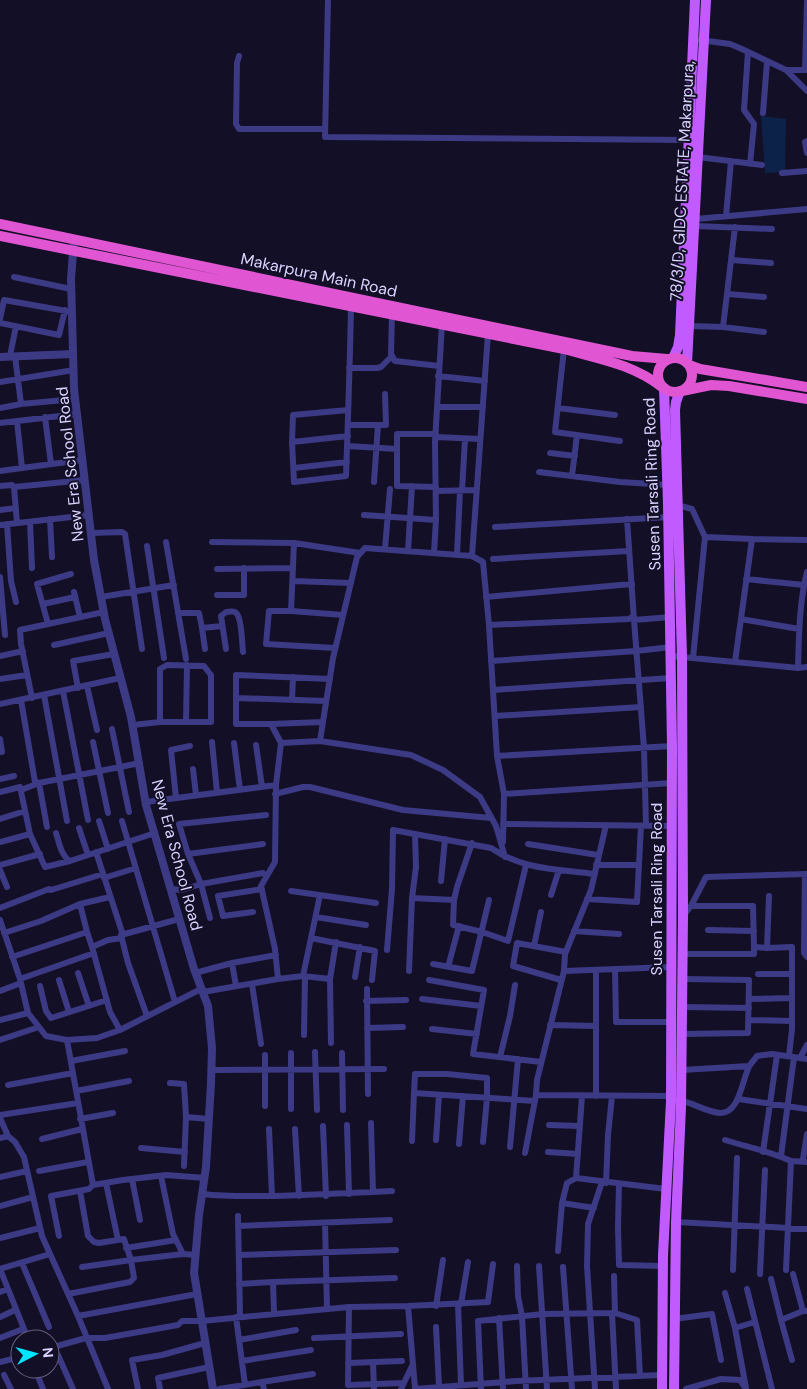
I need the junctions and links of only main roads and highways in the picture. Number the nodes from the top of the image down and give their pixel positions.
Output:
1 (695, 0) edge
2 (706, 0) edge
3 (0, 224) edge
4 (0, 236) edge
5 (670, 359) junction
6 (688, 364) junction
7 (663, 387) junction
8 (807, 388) edge
9 (681, 391) junction
10 (807, 399) edge
11 (675, 653) junction
12 (674, 1098) junction
13 (662, 1389) edge
14 (674, 1389) edge

1 - 5 main road, 78/3/D, GIDC ESTATE, Makarpura,
2 - 6 main road, 78/3/D, GIDC ESTATE, Makarpura,
3 - 5 highway, Makarpura Main Road
4 - 7 highway, Makarpura Main Road
5 - 6 highway
5 - 7 highway
6 - 8 highway
6 - 9 highway
7 - 9 highway
7 - 11 main road, Susen Tarsali Ring Road
9 - 10 highway
9 - 11 main road, Susen Tarsali Ring Road
11 - 12 main road, Susen Tarsali Ring Road
11 - 12 main road, Susen Tarsali Ring Road
12 - 13 main road, Susen Tarsali Ring Road
12 - 14 main road, Susen Tarsali Ring Road

